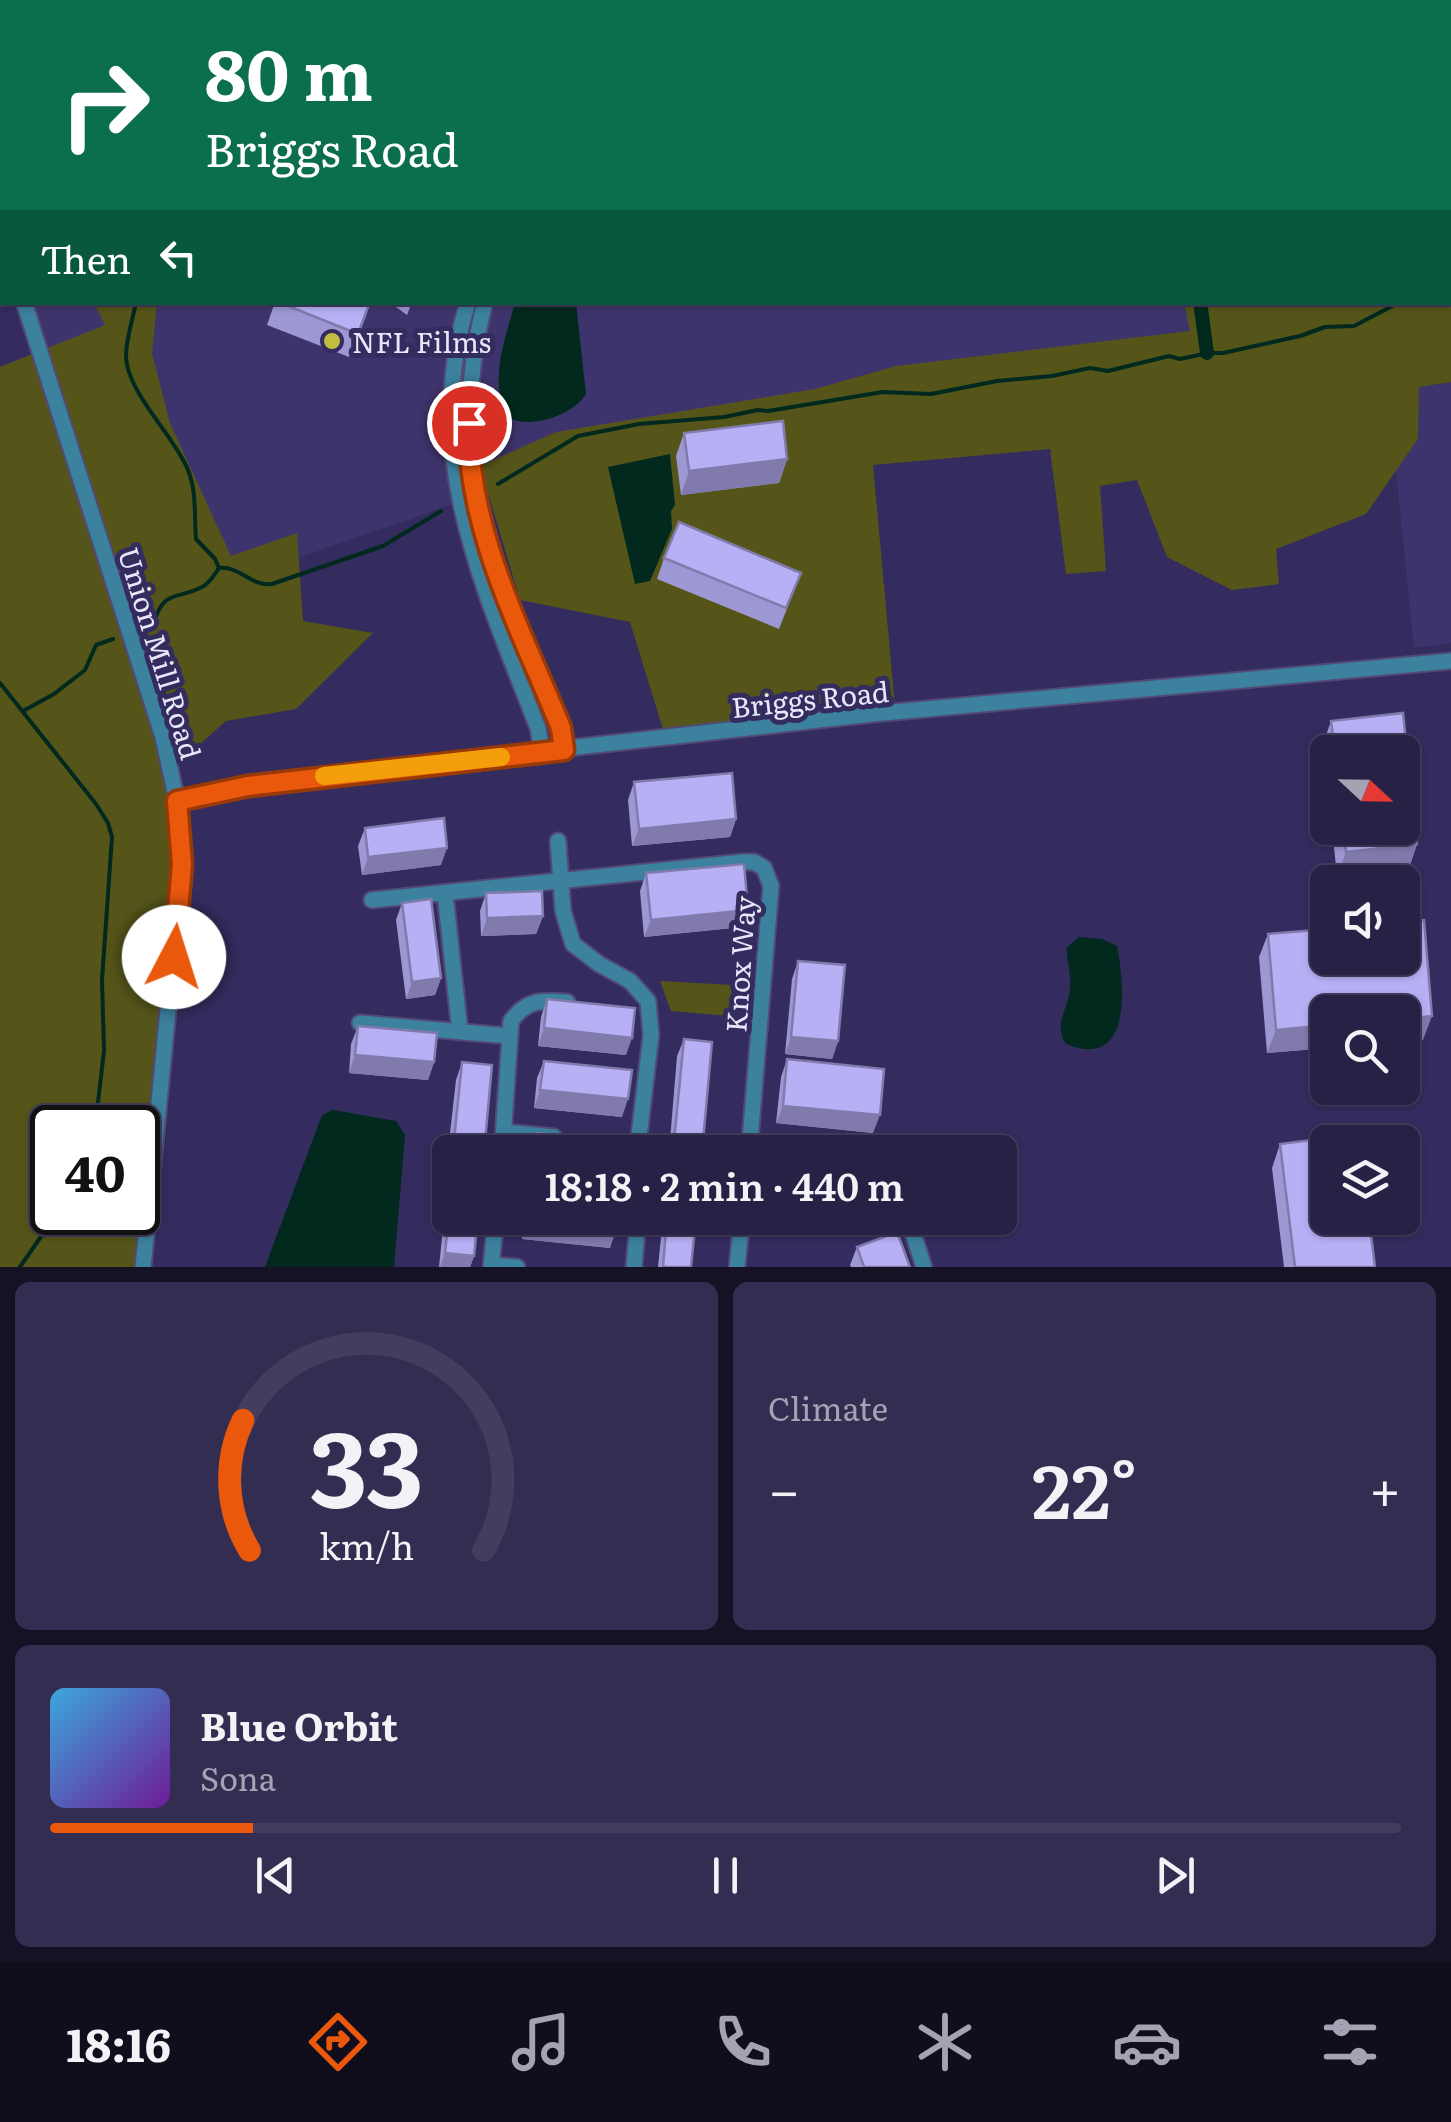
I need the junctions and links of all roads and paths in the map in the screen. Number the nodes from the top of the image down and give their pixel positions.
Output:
1 (25, 305) edge
2 (467, 305) edge
3 (484, 305) edge
4 (1451, 661) edge
5 (564, 750) junction
6 (542, 752) junction
7 (177, 801) junction
8 (558, 841) dead end
9 (559, 881) junction
10 (445, 893) junction
11 (372, 900) dead end
12 (586, 1004) edge
13 (360, 1024) edge
14 (460, 1032) junction
15 (510, 1036) junction
16 (504, 1132) junction
17 (504, 1135) edge
18 (533, 1135) edge
19 (640, 1135) edge
20 (750, 1135) edge
21 (495, 1235) edge
22 (637, 1235) edge
23 (740, 1235) edge
24 (914, 1235) edge
25 (492, 1266) edge
26 (143, 1267) edge
27 (516, 1267) edge
28 (634, 1267) edge
29 (737, 1267) edge
30 (924, 1267) edge

1 - 7 street, Union Mill Road
2 - 6 street
3 - 5 street
4 - 5 street, Briggs Road
5 - 6 street, Briggs Road
6 - 7 street, Briggs Road
7 - 26 street, Union Mill Road
8 - 9 street
9 - 10 street
9 - 19 street
9 - 20 street, Knox Way
10 - 11 street
10 - 14 street
12 - 15 street
13 - 14 street
14 - 15 street
15 - 16 street
16 - 17 street
16 - 18 street
21 - 25 street
22 - 28 street
23 - 29 street
24 - 30 street
25 - 27 street

